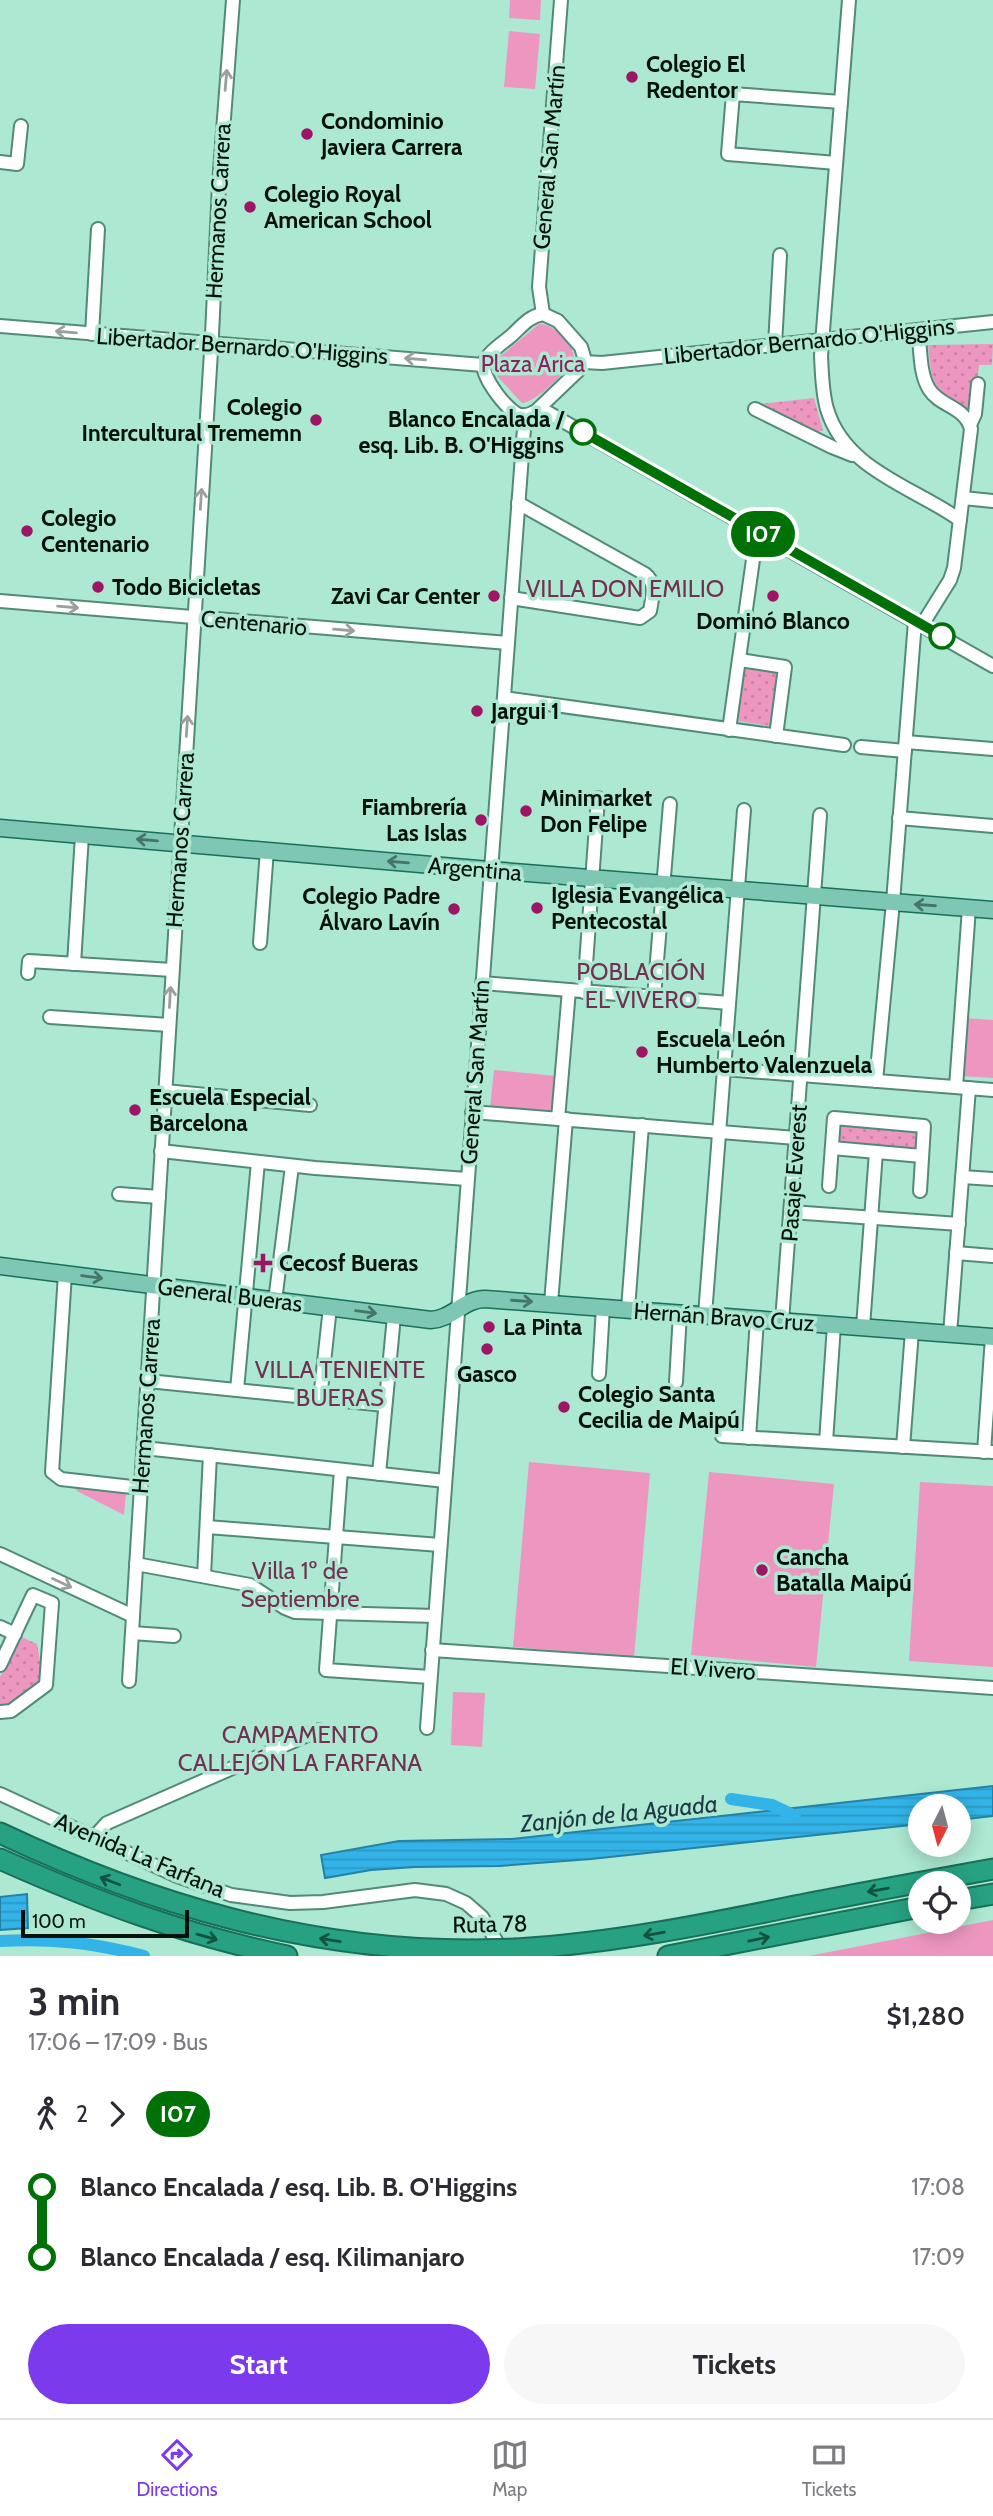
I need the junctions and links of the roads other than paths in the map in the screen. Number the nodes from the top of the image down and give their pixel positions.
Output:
1 (233, 0) edge
2 (561, 0) edge
3 (849, 0) edge
4 (841, 102) junction
5 (21, 126) dead end
6 (0, 153) edge
7 (18, 160) junction
8 (0, 162) edge
9 (836, 163) junction
10 (98, 229) dead end
11 (780, 255) dead end
12 (543, 314) junction
13 (993, 322) edge
14 (0, 326) edge
15 (918, 330) junction
16 (92, 334) junction
17 (822, 340) junction
18 (212, 344) junction
19 (775, 345) junction
20 (583, 362) junction
21 (483, 365) junction
22 (978, 384) dead end
23 (540, 408) junction
24 (755, 409) dead end
25 (525, 415) junction
26 (970, 425) junction
27 (856, 456) junction
28 (963, 498) junction
29 (993, 501) edge
30 (519, 503) junction
31 (960, 520) junction
32 (757, 531) junction
33 (511, 598) junction
34 (0, 601) edge
35 (194, 618) junction
36 (918, 623) junction
37 (508, 643) junction
38 (740, 660) junction
39 (993, 666) edge
40 (504, 698) junction
41 (729, 730) junction
42 (776, 736) junction
43 (844, 745) dead end
44 (905, 746) junction
45 (861, 747) dead end
46 (993, 749) edge
47 (598, 797) dead end
48 (670, 804) dead end
49 (744, 810) dead end
50 (820, 815) dead end
51 (900, 818) junction
52 (993, 826) edge
53 (0, 828) edge
54 (82, 835) junction
55 (179, 843) junction
56 (267, 850) junction
57 (490, 870) junction
58 (592, 878) junction
59 (663, 884) junction
60 (738, 890) junction
61 (814, 896) junction
62 (893, 902) junction
63 (969, 908) junction
64 (993, 910) edge
65 (260, 943) dead end
66 (74, 964) junction
67 (172, 970) junction
68 (28, 973) dead end
69 (482, 983) junction
70 (569, 990) junction
71 (584, 992) junction
72 (654, 997) junction
73 (729, 1003) junction
74 (50, 1017) dead end
75 (169, 1025) junction
76 (724, 1069) junction
77 (801, 1075) junction
78 (876, 1081) junction
79 (962, 1087) junction
80 (993, 1090) edge
81 (165, 1091) junction
82 (310, 1105) dead end
83 (472, 1112) junction
84 (562, 1119) junction
85 (642, 1125) junction
86 (719, 1132) junction
87 (796, 1138) junction
88 (832, 1148) junction
89 (161, 1151) junction
90 (876, 1152) junction
91 (922, 1156) junction
92 (258, 1162) junction
93 (292, 1166) junction
94 (962, 1177) junction
95 (467, 1179) junction
96 (993, 1179) edge
97 (829, 1186) dead end
98 (920, 1191) dead end
99 (119, 1194) dead end
100 (159, 1197) junction
101 (791, 1212) junction
102 (871, 1218) junction
103 (959, 1224) junction
104 (956, 1253) junction
105 (993, 1256) edge
106 (0, 1266) edge
107 (65, 1274) junction
108 (154, 1285) junction
109 (245, 1296) junction
110 (275, 1301) junction
111 (551, 1303) junction
112 (330, 1307) junction
113 (603, 1307) junction
114 (628, 1309) junction
115 (457, 1310) junction
116 (680, 1313) junction
117 (394, 1315) junction
118 (705, 1315) junction
119 (757, 1319) junction
120 (782, 1321) junction
121 (834, 1325) junction
122 (863, 1327) junction
123 (912, 1331) junction
124 (950, 1334) junction
125 (993, 1337) edge
126 (599, 1374) dead end
127 (148, 1381) junction
128 (676, 1382) dead end
129 (237, 1390) junction
130 (320, 1399) junction
131 (385, 1405) junction
132 (722, 1436) dead end
133 (749, 1437) junction
134 (826, 1442) junction
135 (903, 1447) junction
136 (144, 1448) junction
137 (988, 1452) edge
138 (210, 1455) junction
139 (341, 1470) junction
140 (379, 1474) junction
141 (445, 1481) junction
142 (141, 1488) junction
143 (207, 1527) junction
144 (336, 1537) junction
145 (440, 1545) junction
146 (0, 1554) edge
147 (136, 1564) junction
148 (204, 1576) junction
149 (331, 1613) junction
150 (133, 1616) junction
151 (435, 1616) junction
152 (0, 1626) edge
153 (132, 1633) junction
154 (15, 1634) junction
155 (174, 1636) dead end
156 (432, 1650) junction
157 (0, 1665) edge
158 (430, 1677) junction
159 (129, 1681) dead end
160 (993, 1688) edge
161 (0, 1712) edge
162 (426, 1728) dead end
163 (319, 1730) dead end
164 (0, 1794) edge
165 (0, 1833) edge
166 (93, 1837) junction
167 (0, 1859) edge
168 (993, 1869) edge
169 (993, 1894) edge
170 (971, 1898) edge
171 (908, 1909) edge
172 (511, 1952) edge
173 (287, 1956) edge
174 (668, 1956) edge

18 -> 1 street, Hermanos Carrera
2 - 12 street, General San Martín
3 - 4 street
4 - 9 street
4 - 9 street
5 - 7 street
6 - 7 street
7 - 8 street
9 - 17 street
10 - 16 street
11 - 19 street
12 - 20 street
12 - 21 street
13 - 15 street, Libertador Bernardo O'Higgins
16 -> 14 street, Libertador Bernardo O'Higgins
15 - 17 street, Libertador Bernardo O'Higgins
15 - 26 street
16 - 18 street, Libertador Bernardo O'Higgins
17 - 19 street, Libertador Bernardo O'Higgins
17 - 27 street
21 -> 18 street, Libertador Bernardo O'Higgins
35 -> 18 street, Hermanos Carrera
19 - 20 street, Libertador Bernardo O'Higgins
20 - 23 street
21 - 25 street
22 - 26 street
23 - 25 street
23 - 32 street
24 - 27 street
25 - 30 street, General San Martín
26 - 28 street
27 - 31 street
28 - 29 street
28 - 31 street
30 - 33 street, General San Martín
30 - 33 street
31 - 36 street
32 - 36 street
32 - 38 street
33 - 37 street, General San Martín
34 -> 35 street, Centenario
35 -> 37 street, Centenario
55 -> 35 street, Hermanos Carrera
36 - 39 street
36 - 44 street
37 - 40 street, General San Martín
38 - 41 street
38 - 42 street
40 - 41 street
40 - 57 street, General San Martín
41 - 42 street
42 - 43 street
44 - 45 street
44 - 46 street
44 - 51 street
47 - 58 street
48 - 59 street
49 - 60 street
50 - 61 street, Pasaje Everest
51 - 52 street
51 - 62 street
53 - 54 main road, Argentina
55 -> 54 main road, Argentina
54 - 66 street
55 - 56 main road, Argentina
55 - 67 street, Hermanos Carrera
57 -> 56 main road, Argentina
56 - 65 street
57 - 58 main road, Argentina
57 - 69 street, General San Martín
58 - 59 main road, Argentina
58 - 71 street
59 - 60 main road, Argentina
59 - 72 street
60 - 61 main road, Argentina
60 - 73 street
61 - 62 main road, Argentina
61 - 77 street, Pasaje Everest
63 -> 62 main road, Argentina
62 - 78 street
63 - 64 main road, Argentina
63 - 79 street
66 - 67 street
66 - 68 street
75 -> 67 street, Hermanos Carrera
69 - 70 street
69 - 83 street, General San Martín
70 - 71 street
70 - 84 street
71 - 72 street
72 - 73 street
73 - 76 street
74 - 75 street
75 - 81 street, Hermanos Carrera
76 - 77 street
76 - 86 street
77 - 78 street
77 - 87 street, Pasaje Everest
78 - 79 street
79 - 80 street
79 - 94 street
81 - 82 street
81 - 89 street, Hermanos Carrera
83 - 84 street
83 - 95 street, General San Martín
84 - 85 street
84 - 111 street
85 - 86 street
85 - 114 street
86 - 87 street
86 - 118 street
87 - 101 street, Pasaje Everest
88 - 90 street
88 - 91 street
88 - 97 street
89 - 92 street
89 - 100 street, Hermanos Carrera
90 - 91 street
90 - 102 street
91 - 98 street
92 - 93 street
92 - 109 street
93 - 95 street
93 - 110 street
94 - 96 street
94 - 103 street
95 - 115 street, General San Martín
99 - 100 street
100 - 108 street, Hermanos Carrera
101 - 102 street
101 - 120 street, Pasaje Everest
102 - 103 street
102 - 122 street
103 - 104 street
104 - 105 street
104 - 124 street
106 - 107 main road, General Bueras
107 -> 108 main road, General Bueras
107 - 142 street
108 - 109 main road, General Bueras
108 - 127 street, Hermanos Carrera
109 - 110 main road, General Bueras
109 - 129 street
110 - 112 main road, General Bueras
111 - 113 main road, Hernán Bravo Cruz
115 -> 111 main road, Hernán Bravo Cruz
112 -> 117 main road, General Bueras
112 - 130 street
113 - 114 main road, Hernán Bravo Cruz
113 - 126 street
114 - 116 main road, Hernán Bravo Cruz
115 - 117 main road, General Bueras
115 - 141 street, General San Martín
116 - 118 main road, Hernán Bravo Cruz
116 - 128 street
117 - 131 street
118 - 119 main road, Hernán Bravo Cruz
119 - 120 main road, Hernán Bravo Cruz
119 - 133 street
120 - 121 main road, Hernán Bravo Cruz
121 - 122 main road, Hernán Bravo Cruz
121 - 134 street
122 - 123 main road, Hernán Bravo Cruz
123 - 124 main road, Hernán Bravo Cruz
123 - 135 street
124 - 125 main road, Hernán Bravo Cruz
125 - 137 street
127 - 129 street
127 - 136 street, Hermanos Carrera
129 - 130 street
130 - 131 street
131 - 140 street
132 - 133 street
133 - 134 street
134 - 135 street
135 - 137 street
136 - 138 street
136 - 142 street, Hermanos Carrera
138 - 139 street
138 - 143 street
139 - 140 street
139 - 144 street
140 - 141 street
141 - 145 street, General San Martín
142 - 147 street, Hermanos Carrera
143 - 144 street
143 - 148 street
144 - 145 street
144 - 149 street
145 - 151 street, General San Martín
146 -> 150 street
147 - 148 street
147 - 150 street, Hermanos Carrera
148 - 149 street
149 - 151 street
149 - 158 street
150 - 153 street, Hermanos Carrera
151 - 156 street, General San Martín
152 - 154 street
153 - 155 street
153 - 159 street, Hermanos Carrera
154 - 157 street
154 - 161 street
156 - 158 street, General San Martín
156 - 160 street, El Vivero
158 - 162 street, General San Martín
163 - 166 street
164 - 166 street, Avenida La Farfana
172 -> 165 highway, Ruta 78, bridge
166 - 172 street, Avenida La Farfana
167 -> 173 highway
168 -> 172 highway, Ruta 78
169 - 170 highway
174 -> 171 highway

